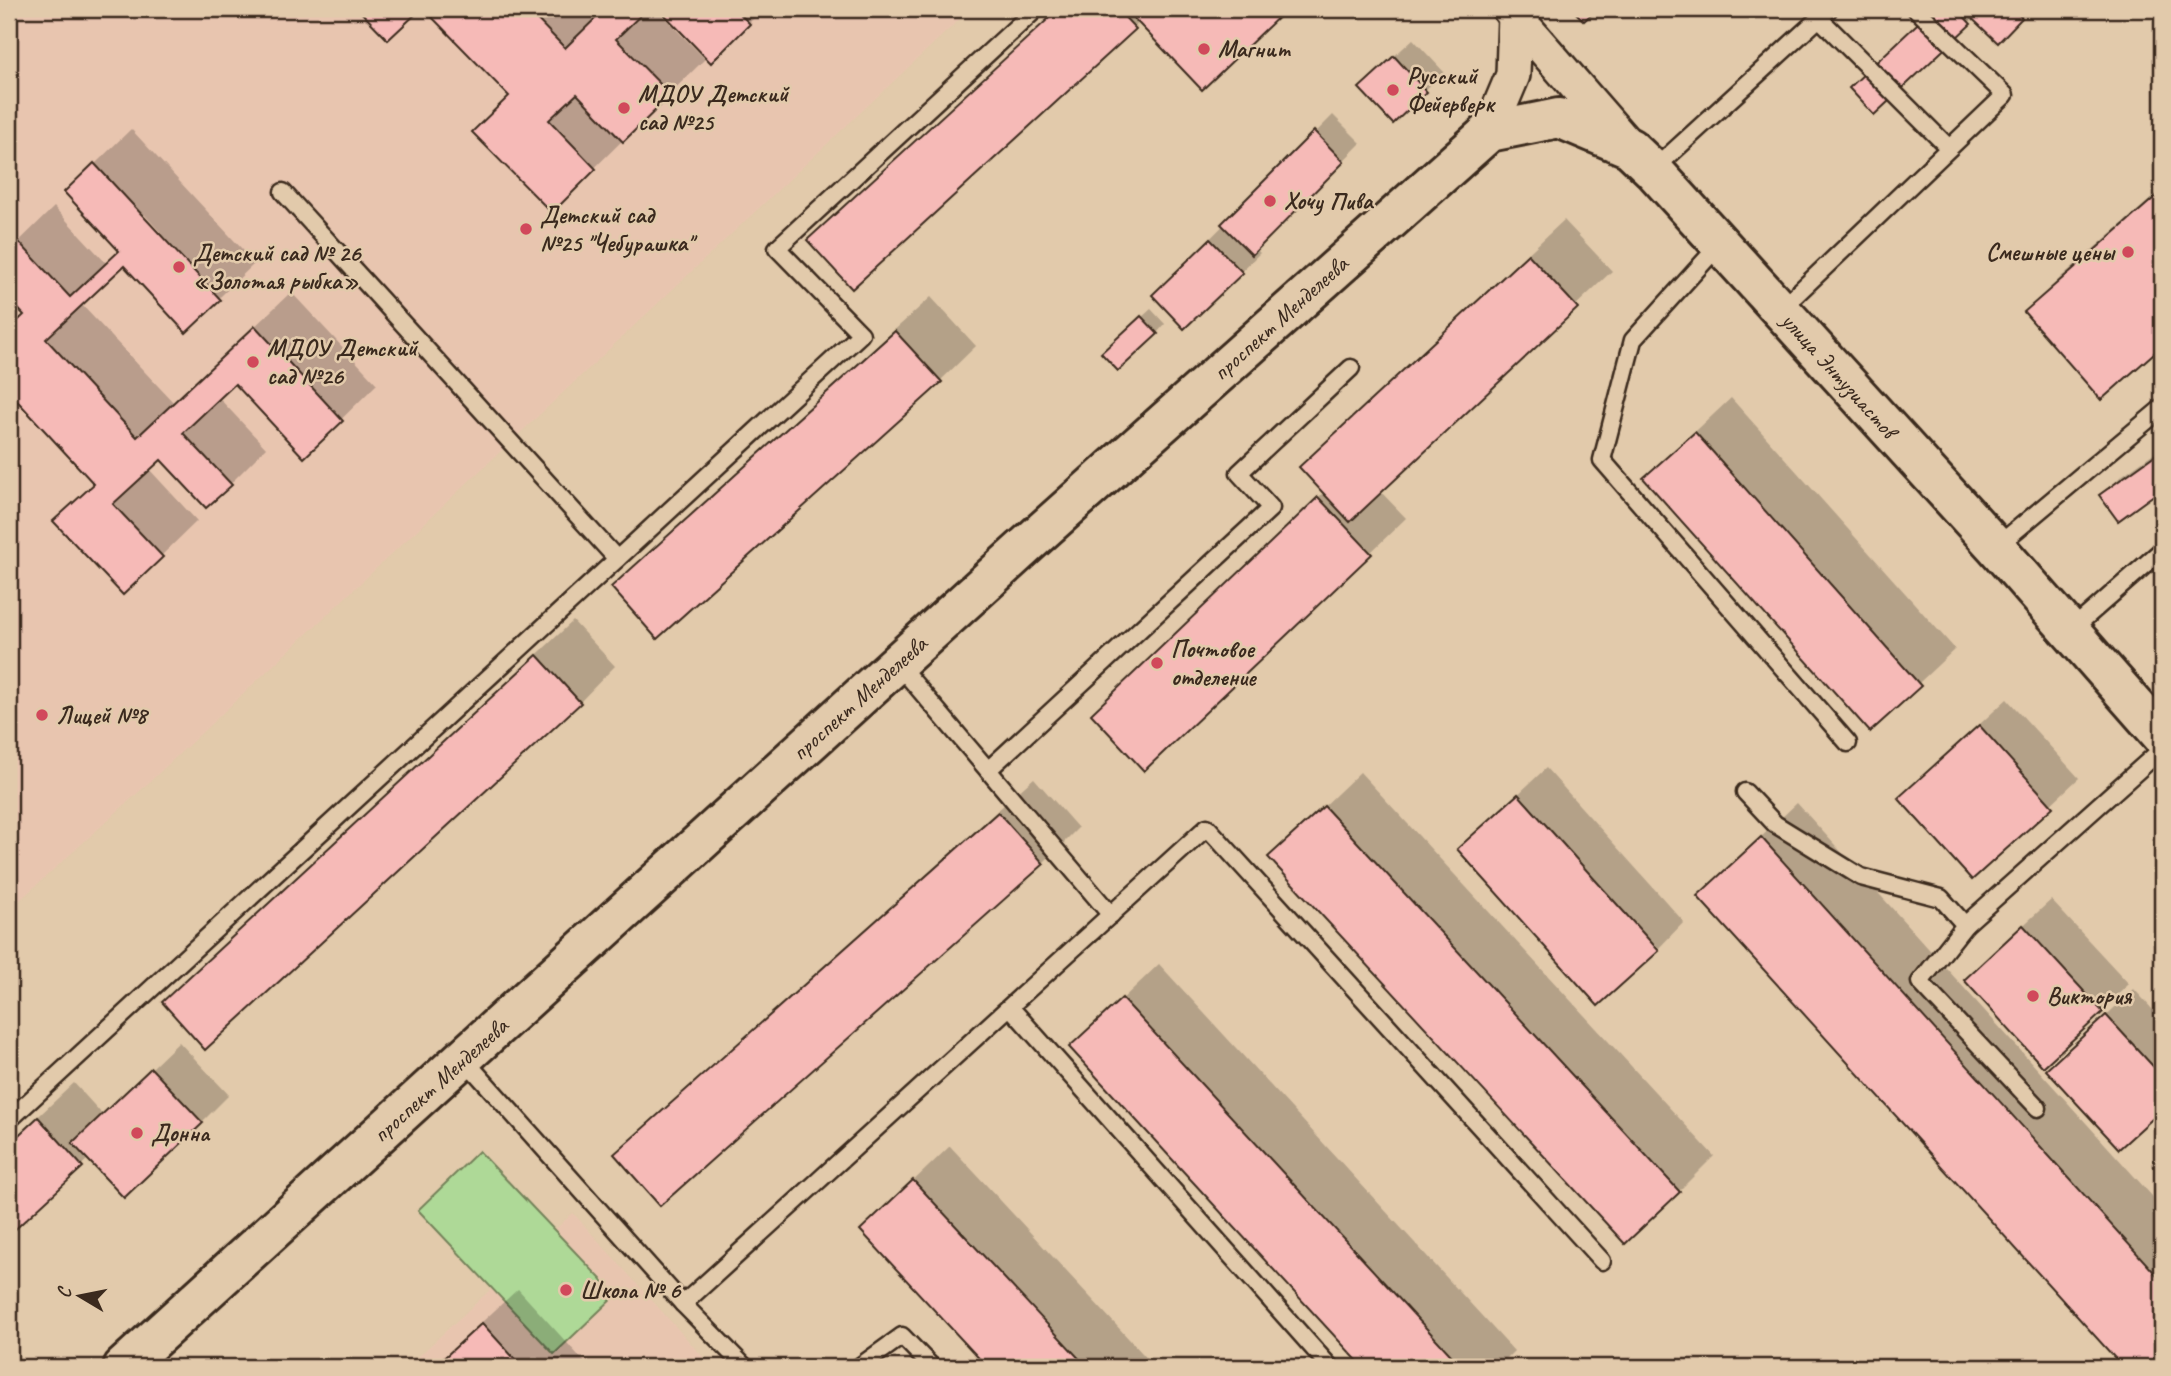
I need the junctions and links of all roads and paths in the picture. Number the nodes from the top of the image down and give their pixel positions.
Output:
1 (1036, 9) edge
2 (1916, 9) edge
3 (1512, 12) edge
4 (1824, 13) edge
5 (1489, 132) junction
6 (1949, 148) junction
7 (1641, 159) junction
8 (283, 191) dead end
9 (1720, 244) junction
10 (1780, 310) junction
11 (1351, 368) dead end
12 (2162, 408) edge
13 (1996, 547) junction
14 (2162, 550) edge
15 (617, 559) junction
16 (2070, 631) junction
17 (897, 663) junction
18 (2162, 736) edge
19 (1848, 743) dead end
20 (2162, 749) edge
21 (988, 770) junction
22 (1745, 792) dead end
23 (1111, 915) junction
24 (1965, 925) junction
25 (1010, 1007) junction
26 (463, 1058) junction
27 (2038, 1108) dead end
28 (9, 1119) edge
29 (1602, 1261) dead end
30 (683, 1304) junction
31 (139, 1358) edge
32 (745, 1367) edge
33 (859, 1367) edge
34 (932, 1367) edge
35 (1330, 1367) edge

1 - 15 lane
2 - 6 lane
3 - 5 street, улица Энтузиастов
3 - 7 street, улица Энтузиастов
4 - 6 lane
4 - 7 lane
5 - 7 street
5 - 17 street, проспект Менделеева
6 - 10 lane
7 - 9 street, улица Энтузиастов
8 - 15 lane
9 - 10 street, улица Энтузиастов
9 - 19 lane
10 - 13 street, улица Энтузиастов
11 - 21 lane
12 - 13 lane
13 - 16 street, улица Энтузиастов
14 - 16 lane
15 - 28 lane
16 - 18 street, улица Энтузиастов
17 - 21 lane
17 - 26 street, проспект Менделеева
20 - 24 lane
21 - 23 lane
22 - 24 lane
23 - 25 lane
23 - 29 lane
24 - 27 lane
25 - 30 lane
25 - 35 lane
26 - 30 lane
26 - 31 street, проспект Менделеева
30 - 32 lane
33 - 34 lane

